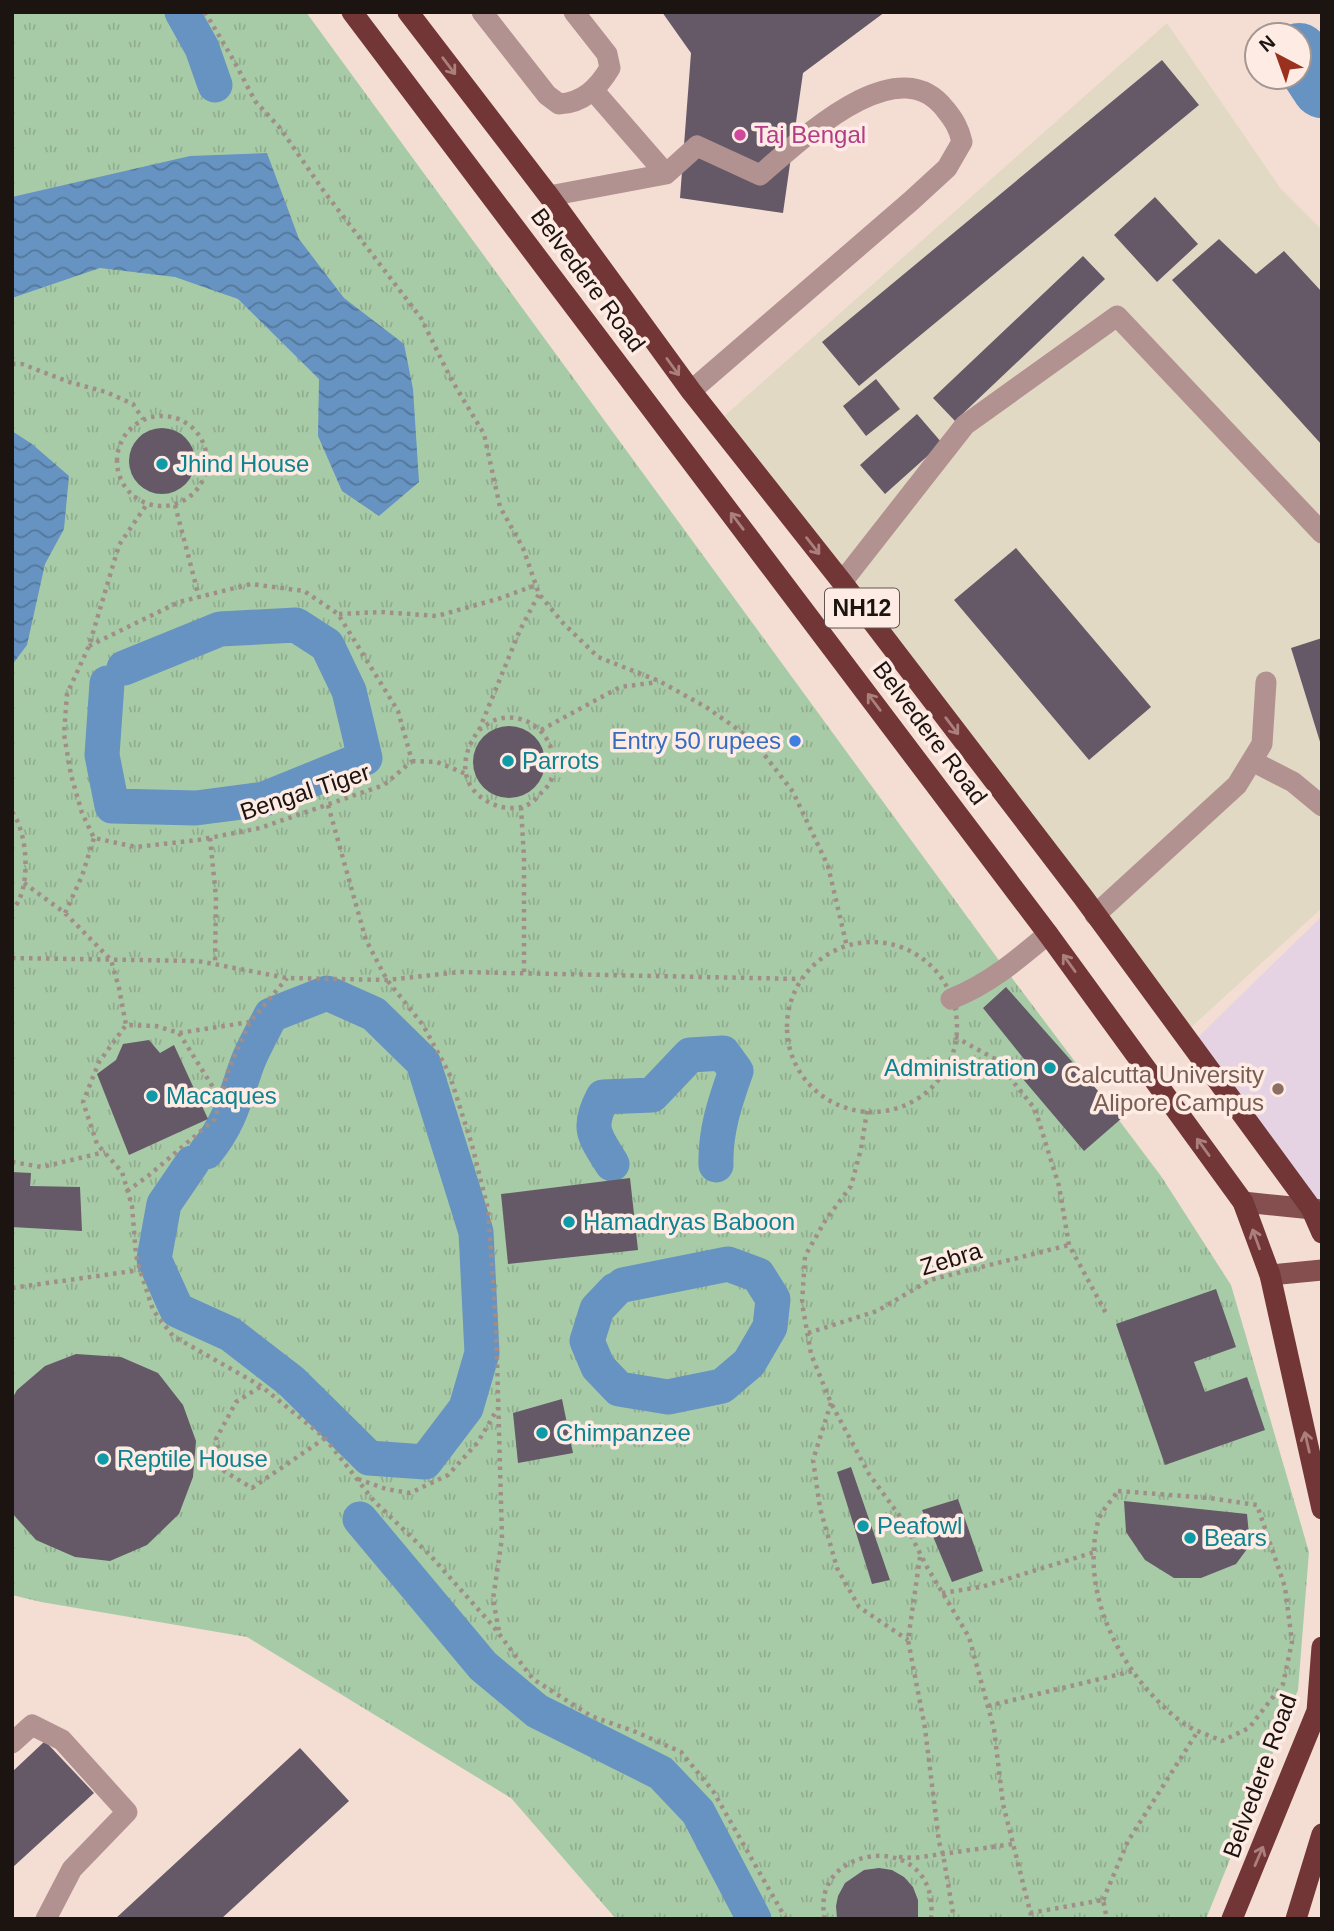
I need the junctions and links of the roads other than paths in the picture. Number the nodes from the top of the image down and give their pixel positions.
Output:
1 (352, 12) edge
2 (408, 12) edge
3 (482, 12) edge
4 (574, 12) edge
5 (593, 90) junction
6 (666, 174) junction
7 (549, 196) junction
8 (691, 391) junction
9 (1322, 533) edge
10 (842, 582) junction
11 (1266, 682) dead end
12 (1252, 761) junction
13 (1322, 806) edge
14 (1095, 915) junction
15 (1048, 934) junction
16 (951, 999) road end
17 (1243, 1202) junction
18 (1316, 1209) edge
19 (1322, 1233) edge
20 (1322, 1270) edge
21 (1270, 1275) junction
22 (1322, 1509) edge
23 (1322, 1647) edge
24 (12, 1743) edge
25 (1322, 1834) edge
26 (46, 1919) edge
27 (1232, 1919) edge
28 (1296, 1919) edge

15 -> 1 highway, Belvedere Road / NH12
2 -> 7 highway, Belvedere Road / NH12
3 - 5 lane
4 - 5 lane
5 - 6 lane
6 - 7 lane
6 - 8 lane
7 -> 8 highway, Belvedere Road / NH12
8 -> 10 highway, Belvedere Road / NH12
9 - 10 lane
10 -> 14 highway, Belvedere Road / NH12
11 - 12 lane
12 - 13 lane
12 - 14 lane
14 - 18 highway, Belvedere Road / NH12
15 - 16 lane
17 -> 15 highway, Belvedere Road / NH12
17 - 18 main road
21 -> 17 highway, Belvedere Road / NH12
18 - 19 highway, Belvedere Road / NH12
20 - 21 main road
22 -> 21 highway, Belvedere Road / NH12
27 -> 23 highway, Belvedere Road
24 - 26 lane
25 - 28 highway

